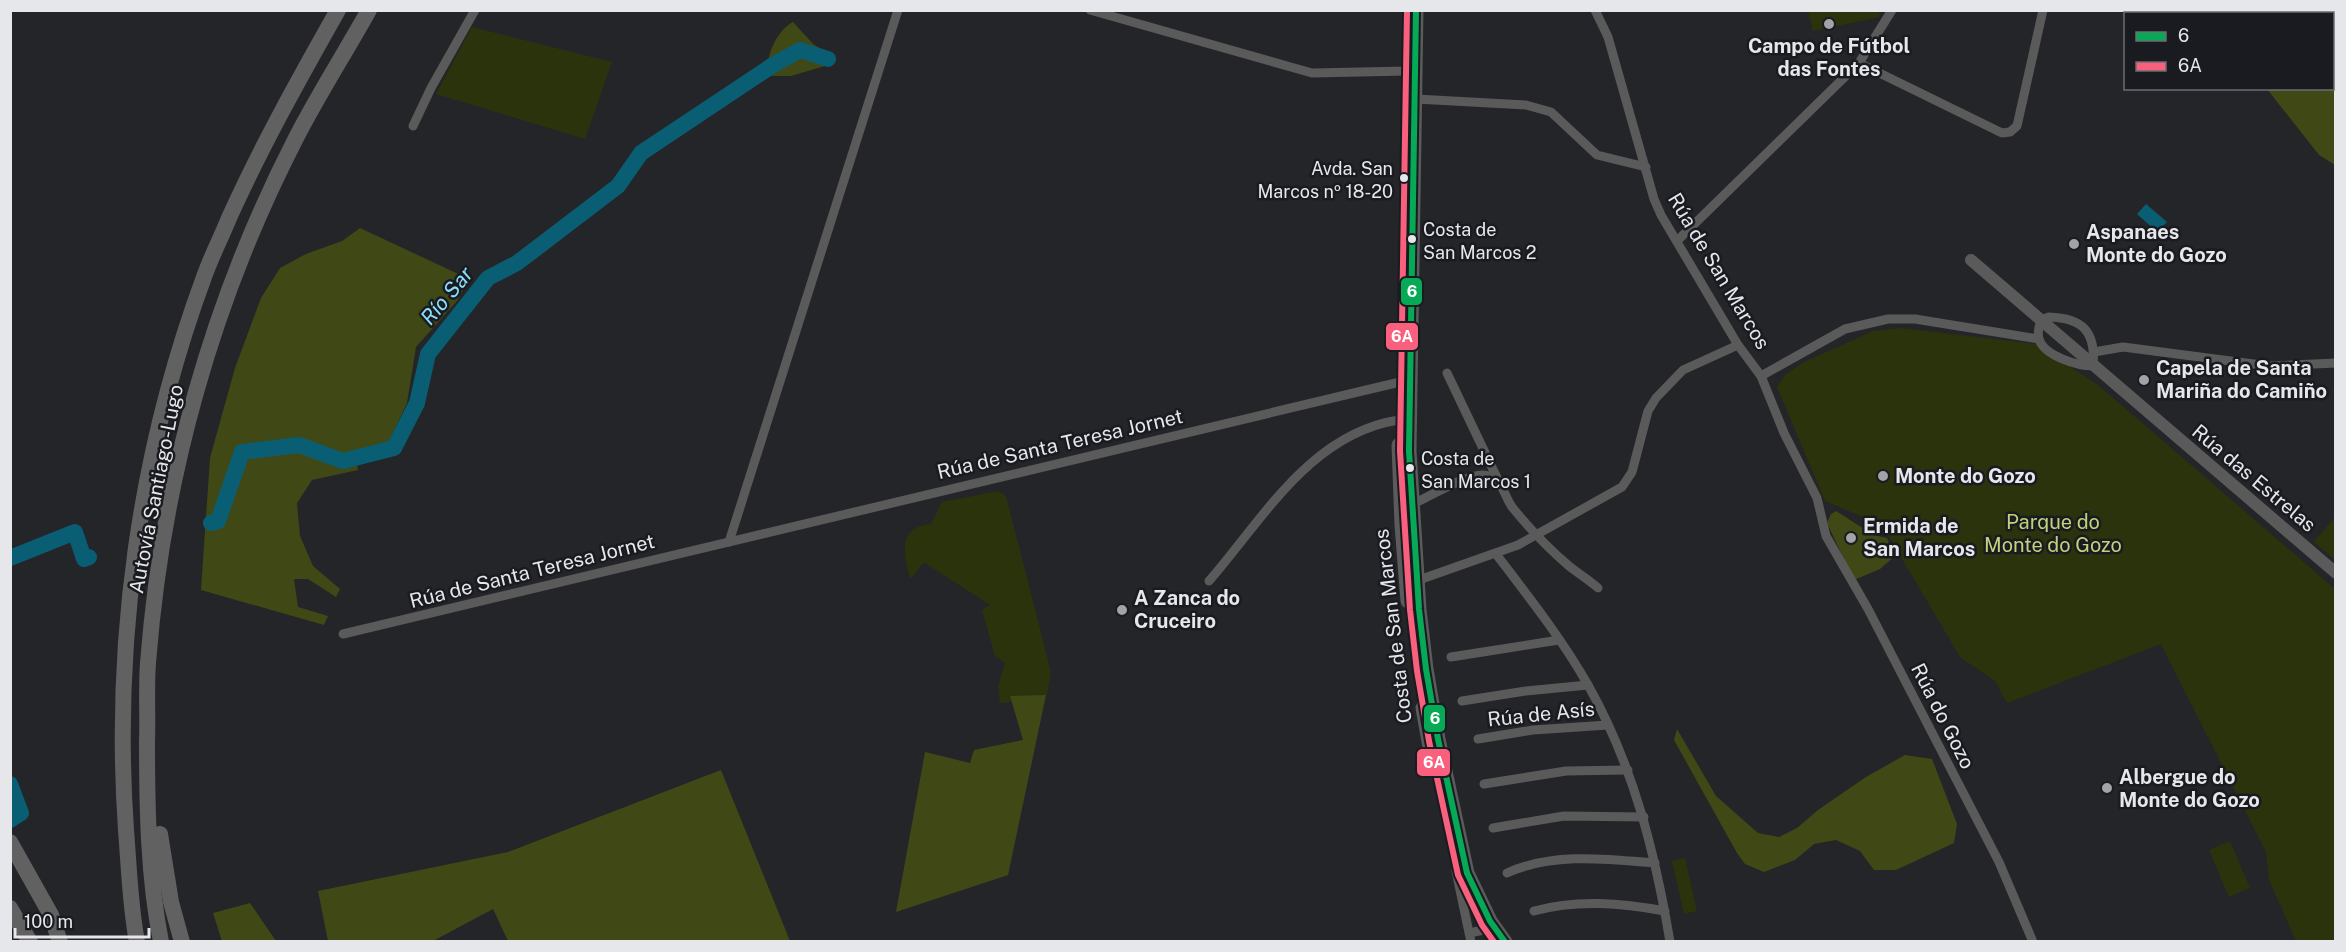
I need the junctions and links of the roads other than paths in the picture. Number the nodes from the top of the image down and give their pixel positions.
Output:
1 (338, 10) edge
2 (369, 10) edge
3 (475, 10) edge
4 (898, 10) edge
5 (1090, 10) edge
6 (1411, 10) edge
7 (1416, 10) edge
8 (1595, 10) edge
9 (1892, 10) edge
10 (2043, 10) edge
11 (1416, 50) junction
12 (1859, 63) junction
13 (1408, 71) junction
14 (1416, 99) junction
15 (413, 126) dead end
16 (1646, 167) junction
17 (1677, 241) junction
18 (1971, 260) dead end
19 (1411, 286) junction
20 (2041, 320) junction
21 (2039, 339) junction
22 (1738, 345) junction
23 (2094, 352) junction
24 (2336, 363) edge
25 (2093, 366) junction
26 (1447, 373) dead end
27 (1761, 376) junction
28 (1400, 382) junction
29 (1399, 420) junction
30 (1409, 451) junction
31 (1499, 482) junction
32 (1819, 508) joint
33 (1405, 511) junction
34 (1535, 534) junction
35 (729, 542) junction
36 (1496, 554) junction
37 (160, 570) junction
38 (2336, 573) edge
39 (1420, 574) junction
40 (1209, 581) dead end
41 (1598, 588) dead end
42 (343, 634) dead end
43 (1558, 640) junction
44 (1412, 642) junction
45 (1450, 657) dead end
46 (1588, 685) junction
47 (1462, 701) dead end
48 (1608, 725) junction
49 (1478, 739) dead end
50 (1628, 770) junction
51 (1485, 784) dead end
52 (1644, 817) junction
53 (1493, 828) dead end
54 (10, 842) edge
55 (10, 861) edge
56 (1655, 863) junction
57 (1461, 872) junction
58 (1507, 873) dead end
59 (10, 908) edge
60 (1534, 911) dead end
61 (1665, 911) junction
62 (1483, 931) edge
63 (10, 933) edge
64 (19, 942) edge
65 (30, 942) edge
66 (58, 942) edge
67 (137, 942) edge
68 (161, 942) edge
69 (182, 942) edge
70 (1671, 942) edge
71 (2033, 942) edge

1 - 67 highway, Autovía Santiago-Lugo
2 - 37 highway, Autovía Santiago-Lugo
3 - 15 street
4 - 35 street
5 - 13 street
6 - 13 main road
7 - 11 main road
8 - 16 street, Rúa de San Marcos
9 - 12 street
10 - 12 street
11 - 13 main road
11 - 14 main road
12 - 17 street
13 - 14 main road
13 - 28 main road
14 - 16 street
14 - 19 main road
16 - 17 street, Rúa de San Marcos
17 - 22 street, Rúa de San Marcos
18 - 20 street, Rúa das Estrelas
19 - 28 main road
19 - 30 main road
20 - 21 street
20 - 23 street
20 - 25 street, Rúa das Estrelas
21 - 25 street, Rúa das Estrelas
21 - 27 street
22 - 27 street, Rúa de San Marcos
22 - 34 street
23 - 24 street
23 - 25 street
25 - 38 street, Rúa das Estrelas
26 - 31 street
27 - 32 street, Rúa de San Marcos
28 - 29 main road
28 - 30 main road
28 - 35 street, Rúa de Santa Teresa Jornet
29 - 33 main road
29 - 40 street
30 - 33 main road
31 - 33 street
31 - 34 street
32 - 71 street, Rúa do Gozo
33 - 39 main road
33 - 44 main road, Costa de San Marcos
34 - 36 street
34 - 41 street
35 - 42 street, Rúa de Santa Teresa Jornet
36 - 39 street
36 - 43 street
37 - 68 highway, Autovía Santiago-Lugo
37 - 69 highway
39 - 44 main road
39 - 57 main road, Costa de San Marcos
43 - 45 street
43 - 46 street
44 - 57 main road, Costa de San Marcos
46 - 47 street
46 - 48 street
48 - 49 street, Rúa de Asís
48 - 50 street
50 - 51 street
50 - 52 street
52 - 53 street
52 - 56 street
54 - 66 highway
55 - 66 highway
56 - 58 street
56 - 61 street
57 - 62 main road, Costa de San Marcos
57 - 62 main road, Costa de San Marcos
59 - 65 highway
60 - 61 street
61 - 70 street
63 - 64 highway

